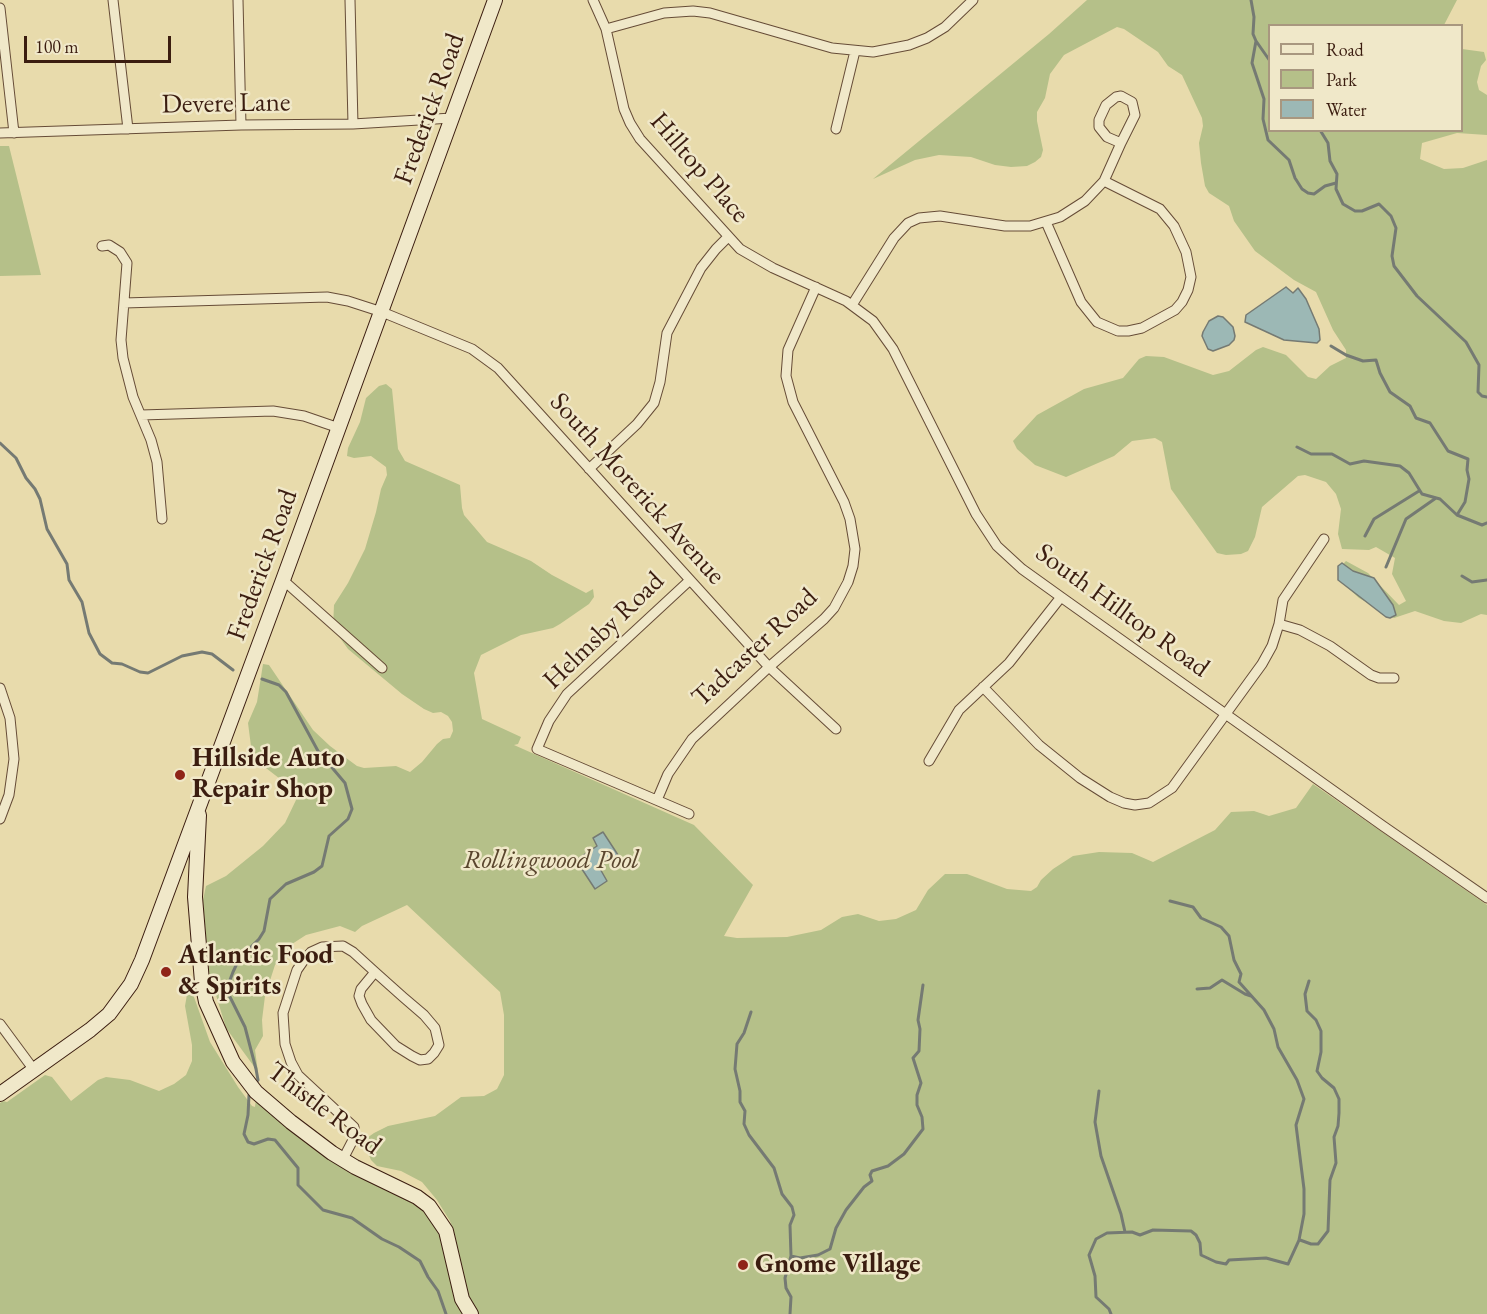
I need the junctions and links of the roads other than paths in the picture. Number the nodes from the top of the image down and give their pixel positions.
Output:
1 (113, 0) edge
2 (238, 0) edge
3 (350, 0) edge
4 (495, 0) edge
5 (593, 0) edge
6 (973, 0) edge
7 (0, 8) edge
8 (606, 29) junction
9 (855, 51) junction
10 (452, 118) junction
11 (353, 124) junction
12 (241, 125) junction
13 (128, 129) junction
14 (836, 129) dead end
15 (0, 133) edge
16 (14, 133) junction
17 (1120, 143) junction
18 (1104, 181) junction
19 (1046, 222) junction
20 (728, 237) junction
21 (102, 246) dead end
22 (816, 287) junction
23 (124, 303) junction
24 (852, 305) junction
25 (382, 312) junction
26 (141, 415) junction
27 (339, 428) junction
28 (589, 469) junction
29 (162, 519) dead end
30 (1324, 539) dead end
31 (283, 580) junction
32 (690, 580) junction
33 (1061, 597) junction
34 (1279, 624) junction
35 (769, 667) junction
36 (382, 668) dead end
37 (1394, 678) dead end
38 (983, 687) junction
39 (0, 688) edge
40 (1226, 714) junction
41 (836, 729) dead end
42 (929, 761) dead end
43 (657, 800) junction
44 (200, 801) junction
45 (689, 814) dead end
46 (0, 819) edge
47 (1487, 898) edge
48 (375, 972) junction
49 (0, 1024) edge
50 (34, 1070) junction
51 (0, 1094) edge
52 (343, 1159) junction
53 (471, 1314) edge

1 - 13 street
2 - 12 street
3 - 11 street
4 - 10 main road, Frederick Road
5 - 8 street, Hilltop Place
6 - 9 street
7 - 16 street
8 - 9 street
8 - 20 street, Hilltop Place
9 - 14 street
10 - 11 street, Devere Lane
10 - 25 main road, Frederick Road
11 - 12 street, Devere Lane
12 - 13 street, Devere Lane
13 - 16 street, Devere Lane
15 - 16 street, Devere Lane
17 - 17 street
17 - 18 street
18 - 19 street
18 - 19 street
19 - 24 street
20 - 22 street, Hilltop Place
20 - 28 street
21 - 23 street
22 - 24 street, South Hilltop Road
22 - 35 street, Tadcaster Road
23 - 25 street, South Morerick Avenue
23 - 26 street
24 - 33 street, South Hilltop Road
25 - 27 main road, Frederick Road
25 - 28 street, South Morerick Avenue
26 - 27 street
26 - 29 street
27 - 31 main road, Frederick Road
28 - 32 street, South Morerick Avenue
30 - 34 street
31 - 36 street
31 - 44 main road, Frederick Road
32 - 35 street, South Morerick Avenue
32 - 43 street, Helmsby Road
33 - 38 street
33 - 40 street, South Hilltop Road
34 - 37 street
34 - 40 street
35 - 41 street, South Morerick Avenue
35 - 43 street, Tadcaster Road
38 - 40 street
38 - 42 street
39 - 46 street
40 - 47 street, South Hilltop Road
43 - 45 street
44 - 50 main road, Frederick Road
44 - 52 main road, Thistle Road
48 - 48 street
48 - 52 street
49 - 50 street
50 - 51 main road, Frederick Road
52 - 53 main road, Thistle Road

